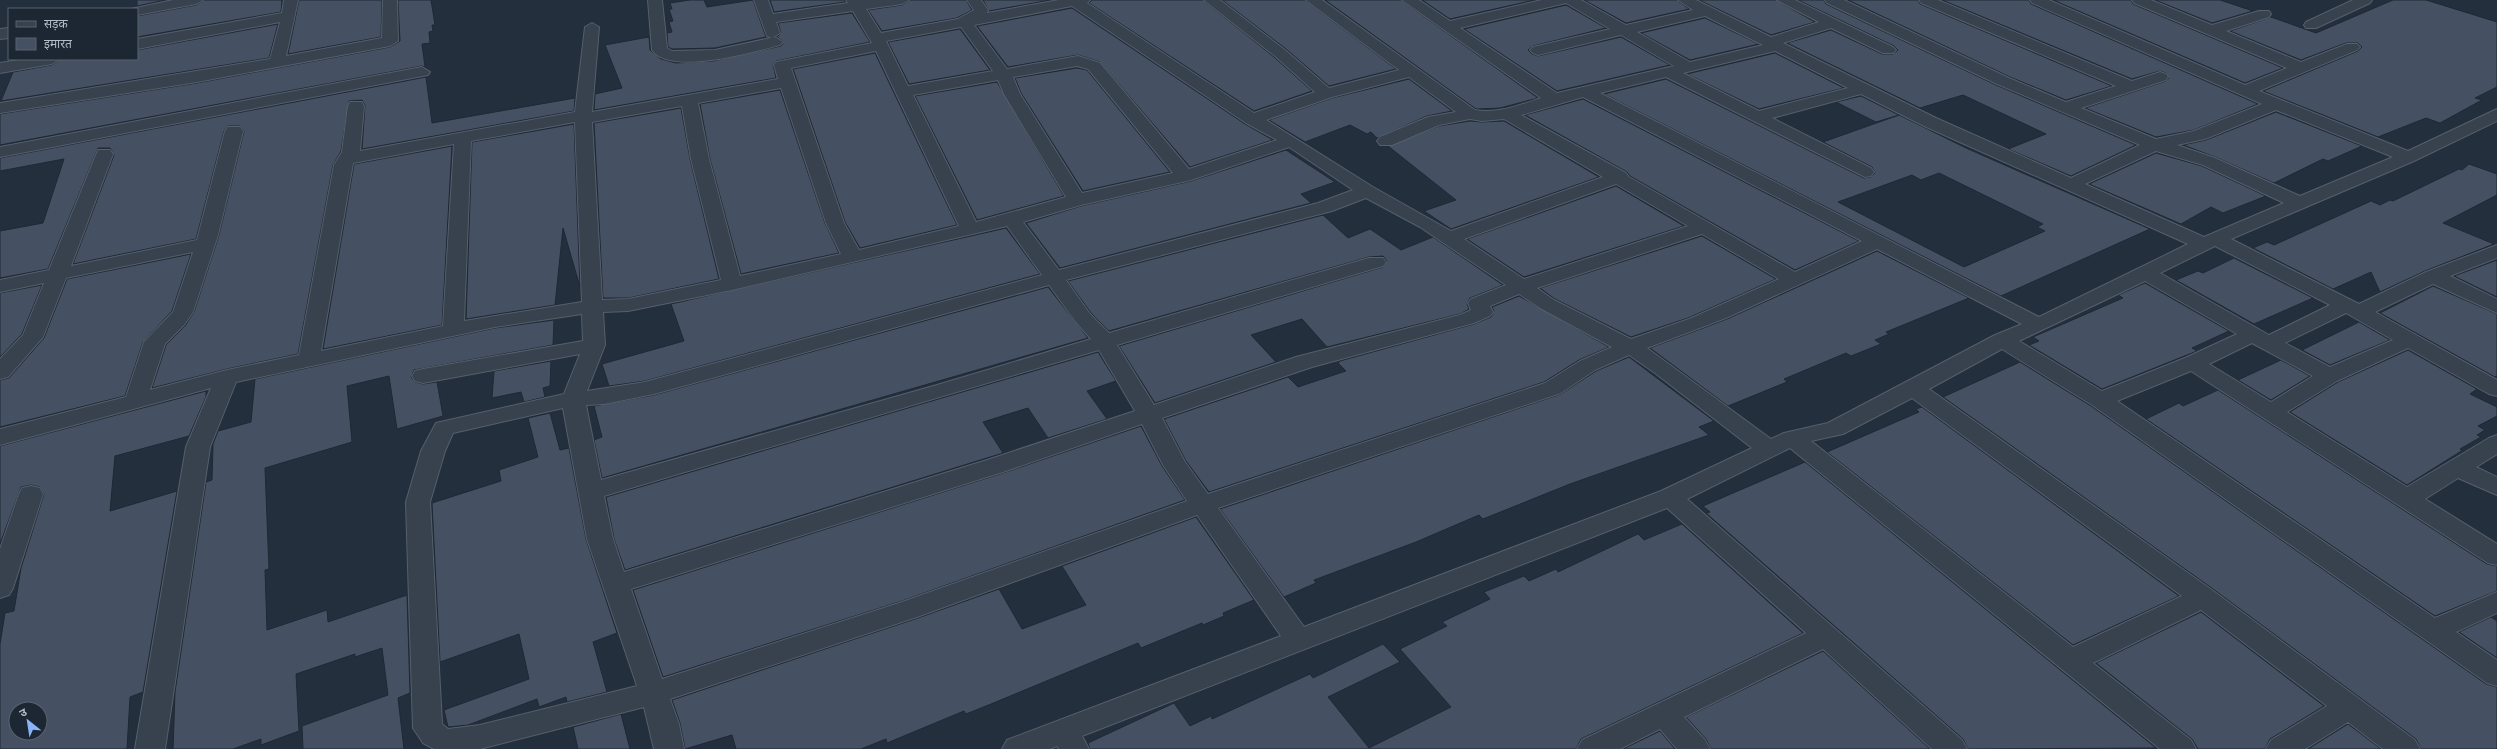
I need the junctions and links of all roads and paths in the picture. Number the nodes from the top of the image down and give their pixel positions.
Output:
1 (196, 0) edge
2 (291, 0) edge
3 (390, 0) edge
4 (655, 0) edge
5 (762, 0) edge
6 (902, 0) edge
7 (974, 0) edge
8 (1076, 0) edge
9 (1211, 0) edge
10 (1313, 0) edge
11 (1409, 0) edge
12 (1561, 0) edge
13 (1570, 0) edge
14 (1685, 0) edge
15 (1818, 0) edge
16 (1832, 0) edge
17 (1926, 0) edge
18 (2037, 0) edge
19 (2139, 0) edge
20 (2364, 0) edge
21 (1791, 3) edge
22 (855, 4) edge
23 (138, 11) edge
24 (1706, 11) junction
25 (2264, 14) dead end
26 (290, 16) junction
27 (768, 20) junction
28 (964, 21) junction
29 (1832, 23) junction
30 (2311, 25) dead end
31 (1449, 26) junction
32 (592, 27) dead end
33 (1624, 30) junction
34 (2210, 31) junction
35 (775, 42) junction
36 (878, 42) junction
37 (138, 44) edge
38 (1773, 44) junction
39 (2352, 47) dead end
40 (1538, 50) dead end
41 (1888, 50) dead end
42 (46, 60) edge
43 (277, 62) junction
44 (1688, 66) junction
45 (2299, 67) junction
46 (0, 68) edge
47 (422, 72) dead end
48 (1411, 72) junction
49 (1669, 72) junction
50 (785, 73) junction
51 (1004, 75) junction
52 (2160, 77) dead end
53 (2130, 86) junction
54 (1862, 89) junction
55 (2246, 90) junction
56 (902, 92) junction
57 (1586, 92) junction
58 (1326, 94) junction
59 (1554, 99) junction
60 (688, 100) junction
61 (2277, 104) junction
62 (356, 106) dead end
63 (0, 108) edge
64 (2066, 108) junction
65 (1470, 114) junction
66 (1507, 114) junction
67 (2497, 114) edge
68 (584, 117) junction
69 (1757, 117) junction
70 (1252, 119) junction
71 (234, 131) dead end
72 (462, 138) junction
73 (1291, 141) junction
74 (1386, 141) dead end
75 (2154, 145) junction
76 (0, 152) edge
77 (104, 154) dead end
78 (2408, 158) junction
79 (347, 159) junction
80 (1865, 172) dead end
81 (1185, 176) junction
82 (1620, 177) junction
83 (2070, 185) junction
84 (1367, 191) junction
85 (1077, 200) junction
86 (2302, 204) junction
87 (1012, 219) junction
88 (1704, 227) junction
89 (969, 228) junction
90 (1449, 238) junction
91 (1876, 242) junction
92 (2210, 242) junction
93 (205, 244) junction
94 (2497, 251) edge
95 (853, 258) junction
96 (1376, 262) dead end
97 (2146, 273) junction
98 (58, 274) junction
99 (2433, 276) junction
100 (1052, 278) junction
101 (1795, 280) junction
102 (732, 284) junction
103 (0, 286) edge
104 (1519, 287) junction
105 (593, 306) junction
106 (2497, 308) edge
107 (2352, 309) junction
108 (2039, 326) junction
109 (453, 330) junction
110 (2261, 339) junction
111 (2002, 340) junction
112 (2407, 341) junction
113 (1105, 342) junction
114 (594, 345) junction
115 (1628, 347) junction
116 (309, 360) junction
117 (2193, 363) junction
118 (0, 372) edge
119 (423, 376) dead end
120 (2329, 376) junction
121 (227, 377) junction
122 (1913, 388) junction
123 (2497, 389) edge
124 (574, 399) junction
125 (2100, 400) junction
126 (135, 402) junction
127 (2269, 412) junction
128 (1148, 413) junction
129 (0, 437) edge
130 (1792, 438) junction
131 (2497, 443) edge
132 (1768, 448) junction
133 (2459, 468) junction
134 (2497, 487) edge
135 (591, 491) junction
136 (31, 494) dead end
137 (1670, 497) junction
138 (2406, 499) junction
139 (1202, 504) junction
140 (2497, 556) edge
141 (616, 584) junction
142 (0, 588) edge
143 (2203, 596) junction
144 (2497, 602) edge
145 (2433, 631) junction
146 (1826, 635) junction
147 (1299, 641) junction
148 (2071, 661) junction
149 (2497, 675) edge
150 (652, 693) junction
151 (2348, 707) junction
152 (1664, 714) junction
153 (1069, 740) edge
154 (150, 749) edge
155 (669, 749) edge
156 (1017, 749) edge
157 (1592, 749) edge
158 (1695, 749) edge
159 (1952, 749) edge
160 (2181, 749) edge
161 (2281, 749) edge
162 (2405, 749) edge

1 - 23 street
2 - 26 street
3 - 43 street
4 - 35 street
5 - 27 street
6 - 22 street
7 - 28 street
8 - 28 street
8 - 70 street
9 - 58 street
10 - 48 street
11 - 31 street
12 - 31 street
13 - 33 street
14 - 24 street
15 - 21 street
16 - 64 street
17 - 53 street
18 - 55 street
19 - 34 street
20 - 30 street
21 - 29 street
22 - 27 street
22 - 36 street
24 - 33 street
24 - 38 street
25 - 34 street
26 - 37 street
26 - 43 street
27 - 35 street
28 - 36 street
28 - 51 street
29 - 38 street
29 - 41 street
31 - 59 street
32 - 68 street
33 - 40 street
33 - 44 street
34 - 45 street
35 - 50 street
36 - 50 street
36 - 56 street
38 - 44 street
38 - 54 street
39 - 45 street
42 - 46 street
43 - 63 street
44 - 49 street
45 - 55 street
47 - 76 street
48 - 58 street
48 - 65 street
49 - 57 street
49 - 69 street
50 - 60 street
50 - 95 street
51 - 56 street
51 - 81 street
51 - 85 street
52 - 53 street
53 - 64 street
54 - 69 street
54 - 83 street
55 - 61 street
56 - 89 street
57 - 59 street
57 - 91 street
58 - 70 street
59 - 66 street
60 - 68 street
60 - 102 street
61 - 75 street
61 - 78 street
62 - 79 street
64 - 75 street
65 - 66 street
65 - 74 street
66 - 82 street
67 - 78 street
68 - 72 street
68 - 105 street
69 - 80 street
70 - 73 street
71 - 93 street
72 - 79 street
72 - 109 street
73 - 81 street
73 - 84 street
75 - 83 street
75 - 86 street
77 - 98 street
78 - 86 street
79 - 116 street
81 - 85 street
82 - 88 street
82 - 90 street
83 - 92 street
84 - 90 street
84 - 100 street
85 - 87 street
86 - 92 street
87 - 89 street
87 - 100 street
88 - 101 street
88 - 104 street
89 - 95 street
90 - 104 street
91 - 101 street
91 - 108 street
92 - 97 street
92 - 107 street
93 - 98 street
93 - 126 street
94 - 99 street
95 - 102 street
96 - 113 street
97 - 108 street
97 - 110 street
98 - 103 street
98 - 118 street
99 - 106 street
99 - 107 street
100 - 113 street
100 - 124 street
101 - 115 street
102 - 105 street
104 - 115 street
104 - 128 street
105 - 109 street
105 - 114 street
107 - 110 street
107 - 112 street
108 - 111 street
109 - 116 street
110 - 117 street
110 - 120 street
111 - 122 street
111 - 125 street
112 - 120 street
112 - 123 street
113 - 128 street
113 - 135 street
114 - 119 street
114 - 124 street
115 - 132 street
115 - 139 street
116 - 121 street
117 - 125 street
117 - 127 street
120 - 127 street
121 - 126 street
121 - 154 street
122 - 130 street
122 - 143 street
124 - 135 street
124 - 150 street
125 - 145 street
126 - 129 street
127 - 138 street
128 - 139 street
128 - 141 street
130 - 132 street
130 - 148 street
131 - 133 street
132 - 137 street
133 - 134 street
133 - 138 street
135 - 141 street
136 - 142 street
137 - 146 street
137 - 147 street
138 - 140 street
139 - 147 street
139 - 150 street
141 - 150 street
143 - 148 street
143 - 151 street
144 - 145 street
145 - 149 street
146 - 152 street
146 - 159 street
147 - 153 street
148 - 160 street
150 - 155 street
151 - 161 street
151 - 162 street
152 - 157 street
152 - 158 street
153 - 156 street

